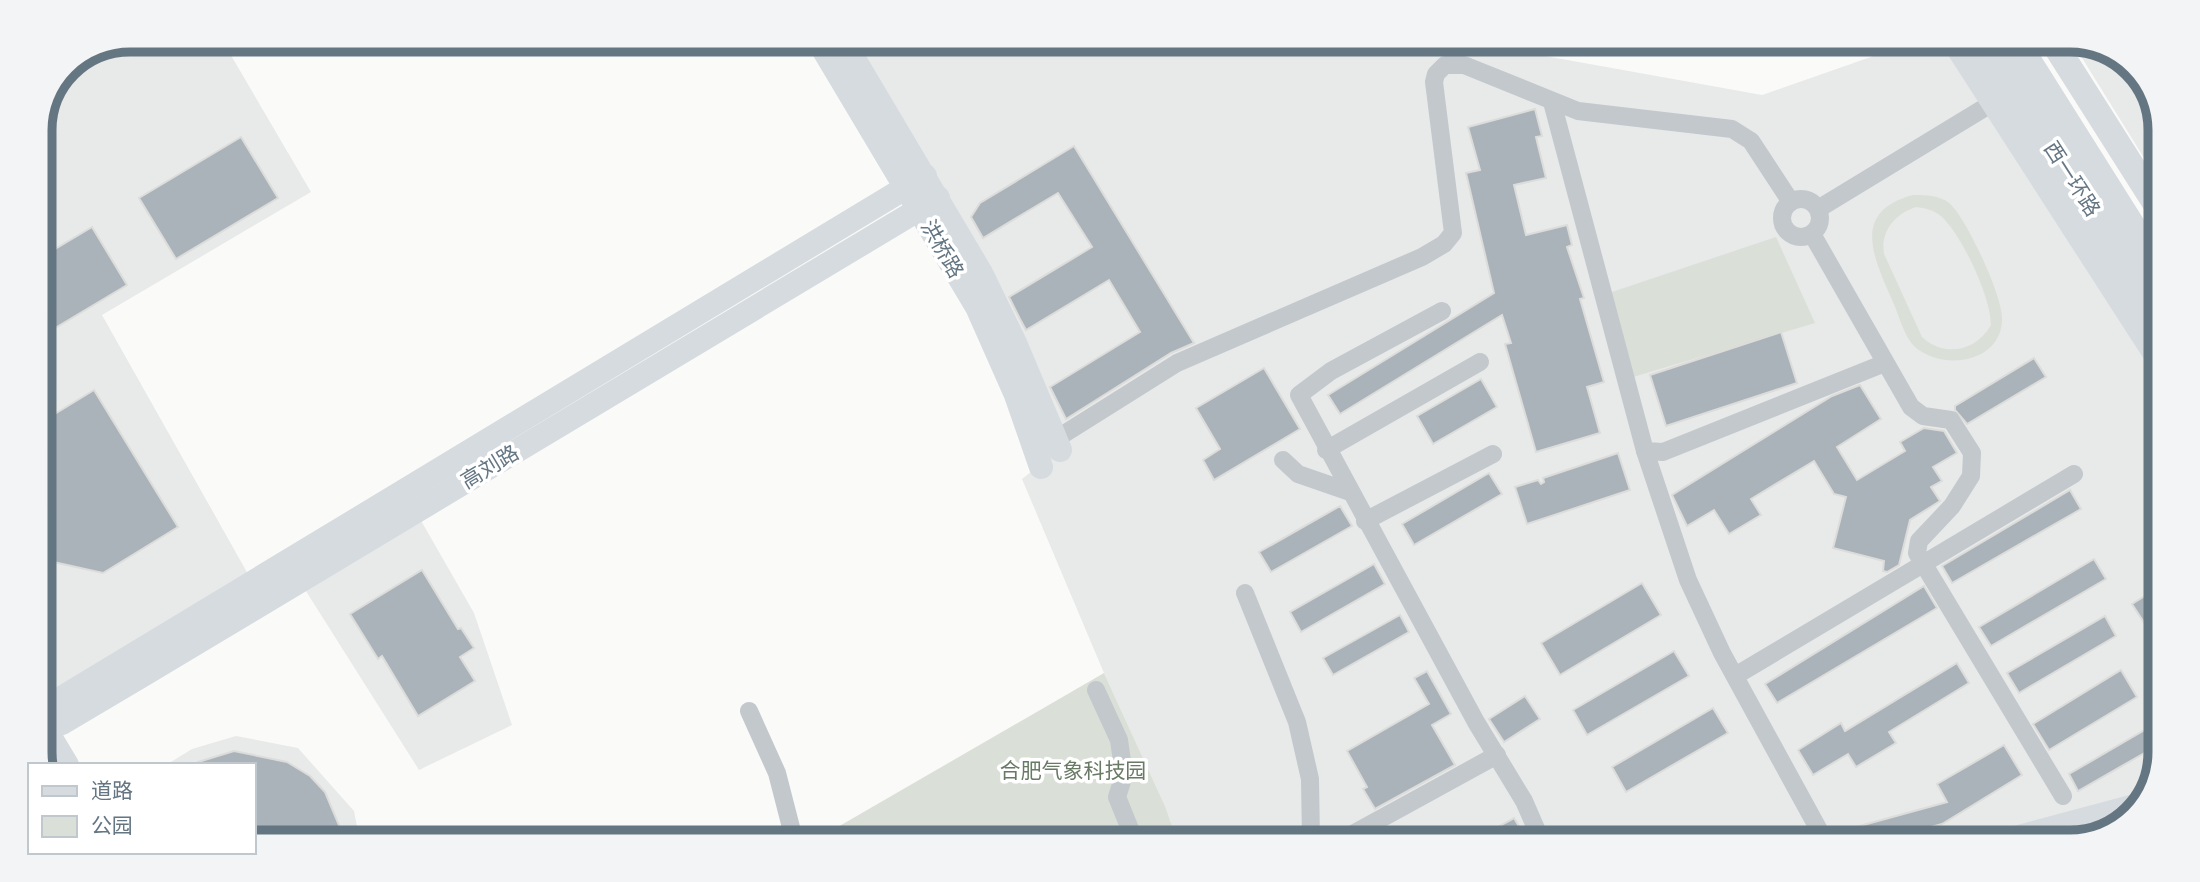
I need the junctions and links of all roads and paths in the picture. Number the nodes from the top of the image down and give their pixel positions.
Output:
1 (826, 52) edge
2 (849, 52) edge
3 (1962, 52) edge
4 (1991, 52) edge
5 (2019, 52) edge
6 (2059, 52) edge
7 (1552, 102) junction
8 (1994, 102) junction
9 (915, 181) junction
10 (2147, 190) edge
11 (1791, 202) junction
12 (928, 204) junction
13 (1818, 209) junction
14 (1812, 234) junction
15 (2147, 255) edge
16 (2147, 296) edge
17 (1441, 310) dead end
18 (2147, 340) edge
19 (1480, 362) dead end
20 (1885, 363) junction
21 (1326, 450) junction
22 (1644, 451) junction
23 (1048, 452) joint
24 (1493, 454) dead end
25 (1283, 460) dead end
26 (2074, 474) dead end
27 (1350, 492) junction
28 (1365, 521) junction
29 (1923, 564) junction
30 (1245, 593) dead end
31 (1735, 676) junction
32 (1096, 690) dead end
33 (749, 711) dead end
34 (53, 716) edge
35 (53, 718) edge
36 (53, 741) edge
37 (1497, 755) junction
38 (66, 763) edge
39 (2063, 796) dead end
40 (2122, 809) edge
41 (792, 830) edge
42 (1130, 830) edge
43 (1311, 830) edge
44 (1360, 830) edge
45 (1537, 830) edge
46 (1819, 830) edge
47 (2045, 830) edge

1 - 9 street, 洪桥路
2 - 9 street, 洪桥路
3 - 8 main road
4 - 16 highway, 西一环路
5 - 15 highway, 西一环路
6 - 10 main road
7 - 11 street
7 - 22 street
7 - 23 street
8 - 13 street
8 - 18 main road
9 - 12 street, 洪桥路
9 - 34 street, 高刘路
11 - 13 street
11 - 14 street
12 - 23 street, 洪桥路
12 - 35 street, 高刘路
13 - 14 street
14 - 20 street
17 - 21 street
19 - 21 street
20 - 22 street
20 - 29 street
21 - 27 street
22 - 31 street
24 - 28 street
25 - 27 street
26 - 29 street
27 - 28 street
28 - 37 street
29 - 31 street
29 - 39 street
30 - 43 street
31 - 46 street
32 - 42 street
33 - 41 street
36 - 38 street
37 - 44 street
37 - 45 street
40 - 47 street

